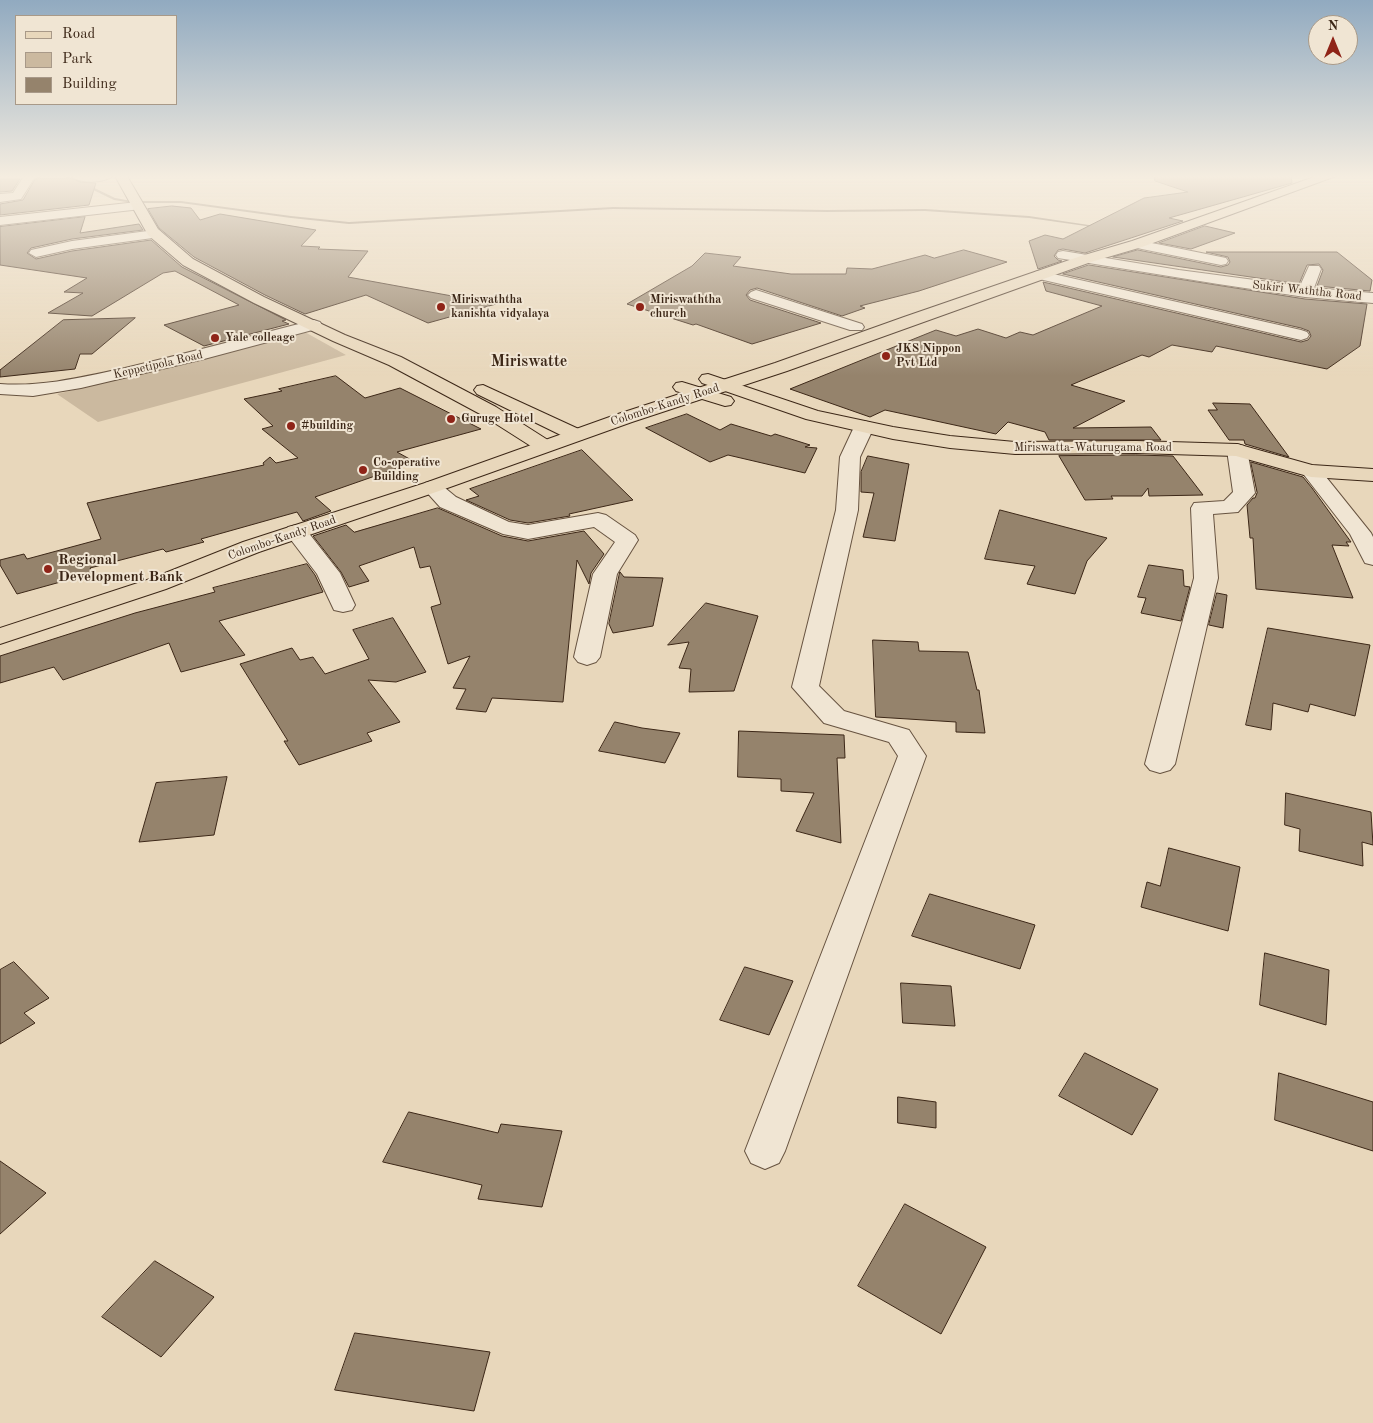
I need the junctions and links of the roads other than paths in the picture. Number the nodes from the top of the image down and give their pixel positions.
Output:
1 (92, 242) edge
2 (165, 242) edge
3 (1104, 242) edge
4 (1141, 242) edge
5 (1137, 244) junction
6 (36, 253) dead end
7 (1063, 255) junction
8 (1086, 259) junction
9 (1222, 261) dead end
10 (1314, 269) dead end
11 (1040, 275) junction
12 (1305, 292) junction
13 (756, 295) dead end
14 (1373, 298) edge
15 (314, 325) junction
16 (856, 326) junction
17 (1302, 336) dead end
18 (339, 338) junction
19 (725, 386) junction
20 (696, 387) junction
21 (0, 389) edge
22 (41, 390) junction
23 (0, 403) edge
24 (813, 415) junction
25 (558, 427) junction
26 (864, 427) junction
27 (576, 435) junction
28 (537, 442) junction
29 (1237, 450) junction
30 (1311, 471) junction
31 (1373, 475) edge
32 (432, 487) junction
33 (296, 532) junction
34 (1373, 558) edge
35 (150, 577) junction
36 (343, 605) dead end
37 (0, 618) edge
38 (0, 636) edge
39 (587, 657) dead end
40 (1160, 764) dead end
41 (765, 1151) dead end

1 - 6 street
2 - 15 main road
3 - 7 main road, Colombo-Kandy Road
4 - 5 main road, Colombo-Kandy Road
5 - 8 main road, Colombo-Kandy Road
5 - 9 street
7 - 8 street, Sukiri Waththa Road
7 - 16 main road, Colombo-Kandy Road
8 - 11 main road, Colombo-Kandy Road
8 - 12 street, Sukiri Waththa Road
10 - 12 street
11 - 17 street
11 - 19 main road, Colombo-Kandy Road
12 - 14 street, Sukiri Waththa Road
13 - 16 street
15 - 18 main road
15 - 22 street, Keppetipola Road
16 - 20 main road, Colombo-Kandy Road
18 - 25 main road
18 - 28 main road
19 - 20 main road, Miriswatta-Waturugama Road
19 - 24 main road, Miriswatta-Waturugama Road
20 - 24 main road, Miriswatta-Waturugama Road
20 - 25 main road, Colombo-Kandy Road
20 - 27 main road, Colombo-Kandy Road
21 - 22 street, Keppetipola Road
22 - 23 street
24 - 26 main road, Miriswatta-Waturugama Road
25 - 27 main road
25 - 28 main road, Colombo-Kandy Road
26 - 29 main road, Miriswatta-Waturugama Road
26 - 41 street
27 - 28 main road, Colombo-Kandy Road
28 - 32 main road, Colombo-Kandy Road
28 - 35 main road, Colombo-Kandy Road
29 - 30 main road, Miriswatta-Waturugama Road
29 - 40 street
30 - 31 main road, Miriswatta-Waturugama Road
30 - 34 street
32 - 33 main road, Colombo-Kandy Road
32 - 39 street
33 - 35 main road, Colombo-Kandy Road
33 - 36 street
35 - 37 main road, Colombo-Kandy Road
35 - 38 main road, Colombo-Kandy Road

